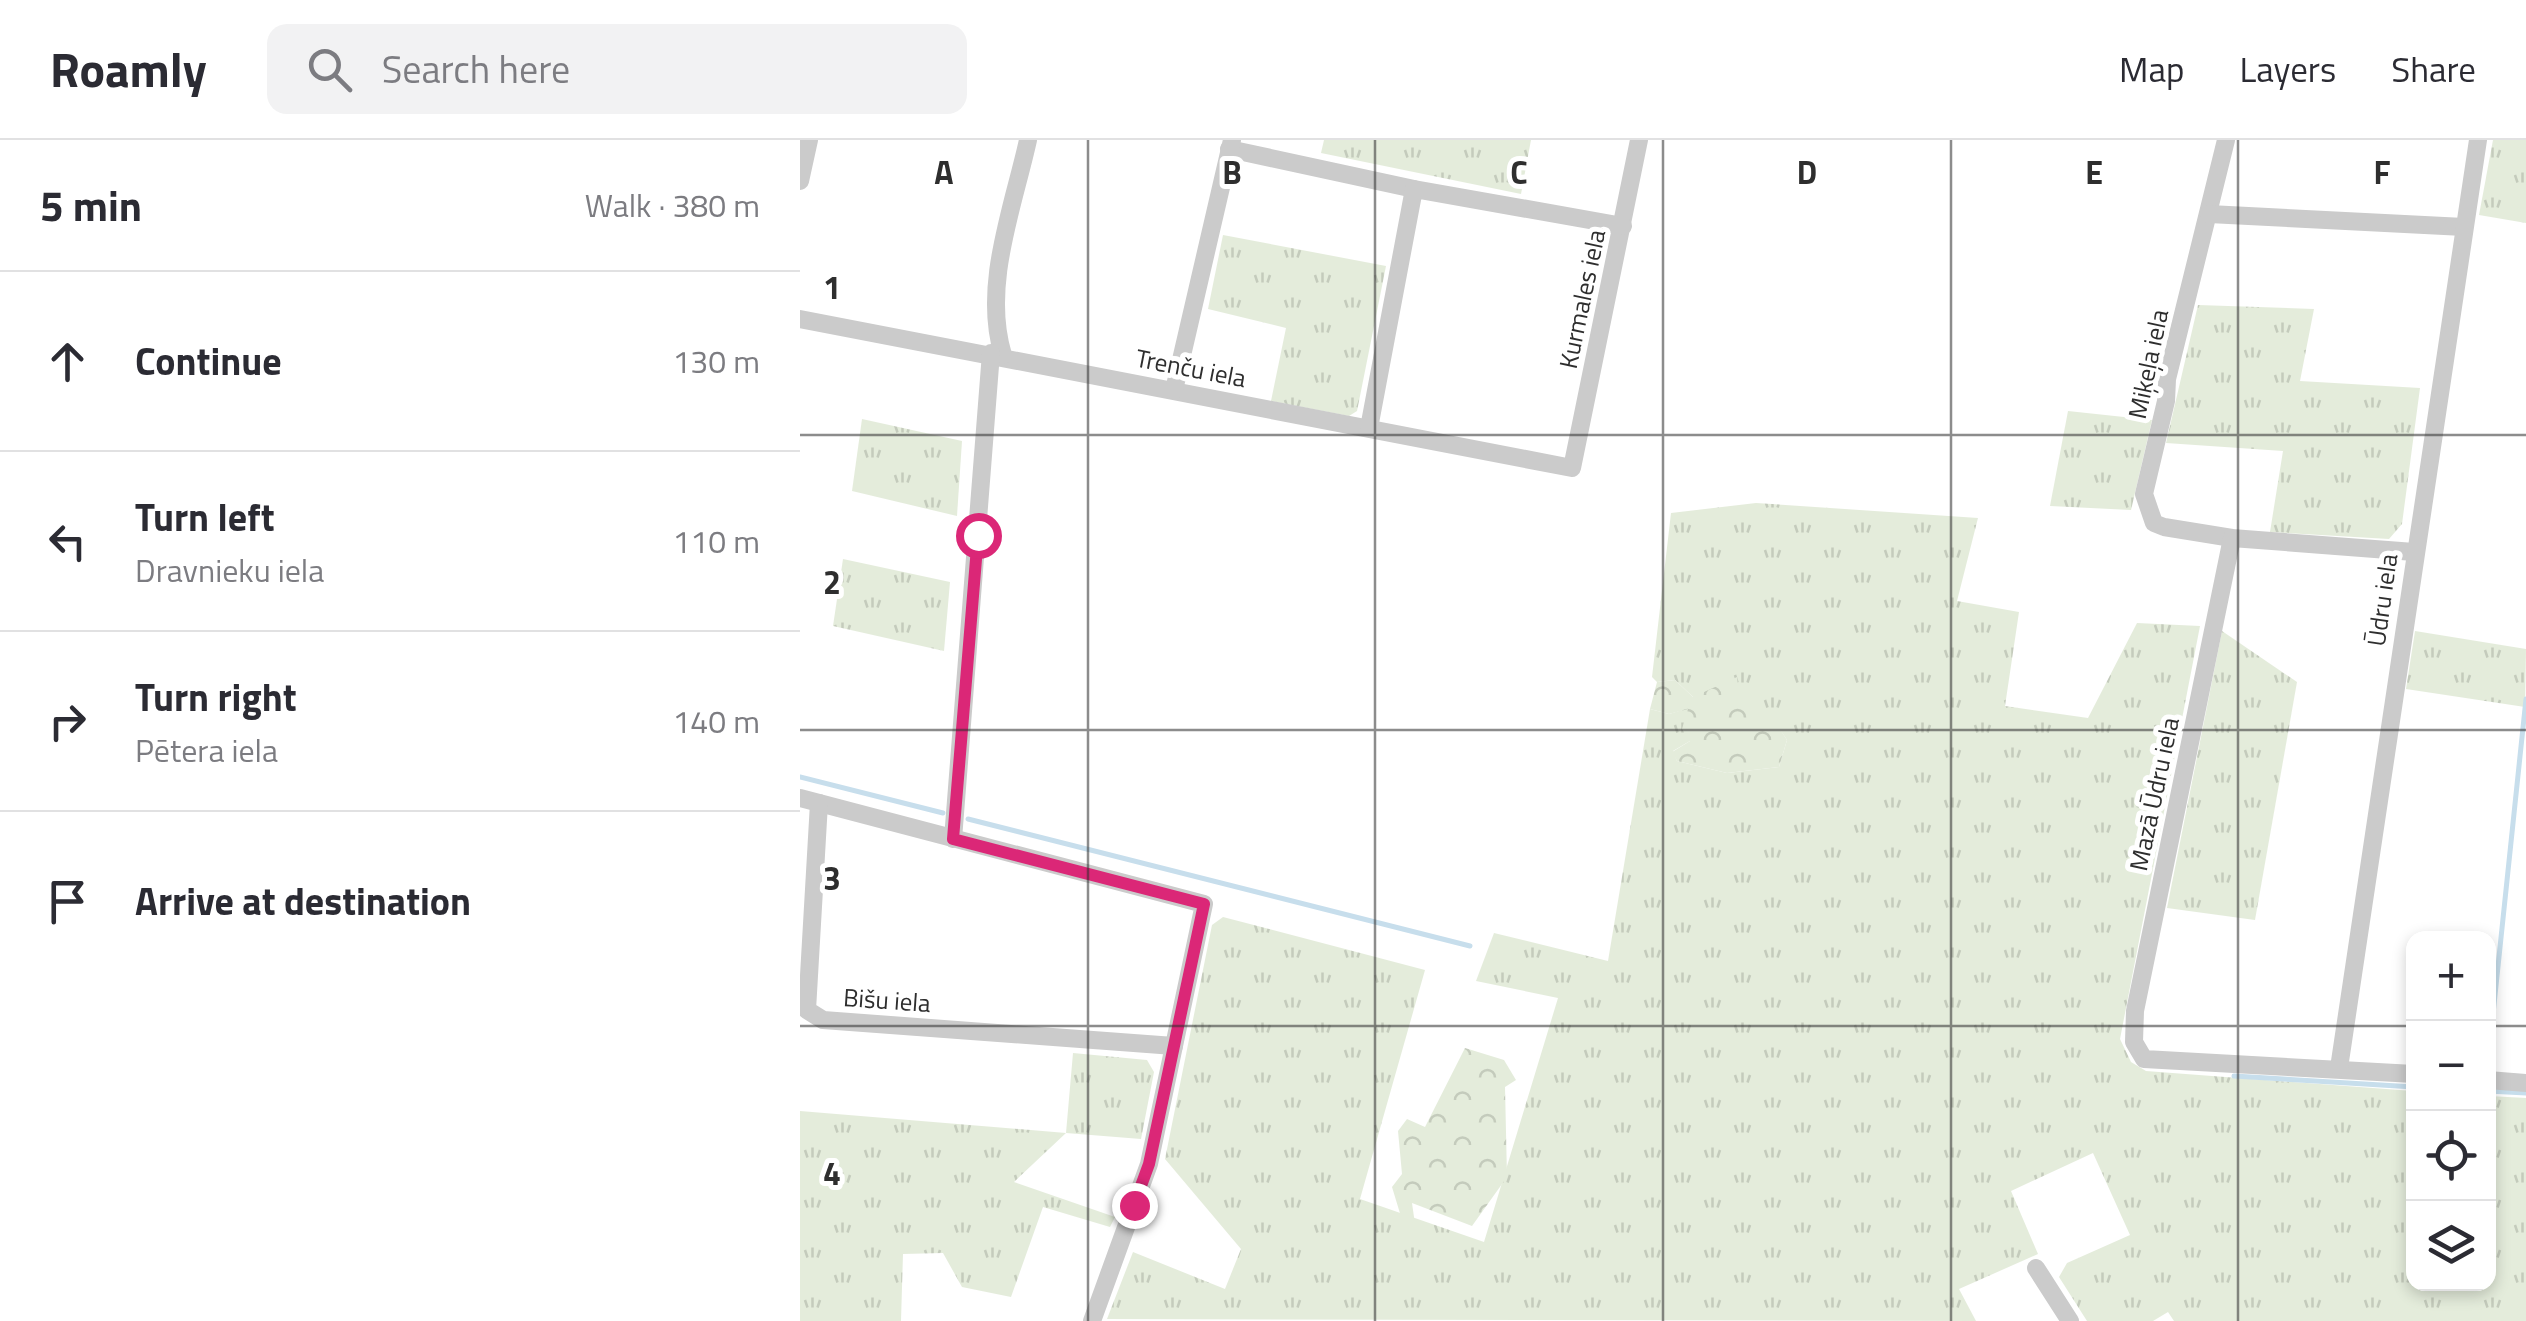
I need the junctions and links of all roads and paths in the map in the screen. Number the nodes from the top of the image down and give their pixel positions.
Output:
1 (809, 140) edge
2 (1028, 140) edge
3 (1639, 140) edge
4 (2226, 140) edge
5 (2478, 140) edge
6 (1230, 145) edge
7 (800, 181) edge
8 (1414, 189) junction
9 (2210, 214) junction
10 (1624, 226) junction
11 (2464, 228) junction
12 (800, 319) edge
13 (997, 354) junction
14 (1174, 390) junction
15 (1368, 428) junction
16 (1572, 468) joint
17 (2232, 538) junction
18 (2414, 552) junction
19 (800, 798) edge
20 (819, 802) junction
21 (953, 839) junction
22 (1174, 1046) junction
23 (2339, 1068) junction
24 (2406, 1073) edge
25 (2496, 1080) edge
26 (2526, 1082) edge
27 (2036, 1268) dead end
28 (1092, 1321) edge
29 (2070, 1321) edge

1 - 7 street
2 - 13 street
3 - 10 street, Kurmales iela
4 - 9 street, Miķeļa iela
5 - 11 street, Ūdru iela
6 - 8 street
6 - 14 street
8 - 10 street
8 - 15 street
9 - 11 street
9 - 17 street, Miķeļa iela
10 - 16 street, Kurmales iela
11 - 18 street, Ūdru iela
12 - 13 street, Trenču iela
13 - 14 street, Trenču iela
13 - 21 street
14 - 15 street, Trenču iela
15 - 16 street, Trenču iela
17 - 18 street
17 - 23 street, Mazā Ūdru iela
18 - 23 street, Ūdru iela
19 - 20 street
20 - 21 street
20 - 22 street, Bišu iela
21 - 22 street
22 - 28 street
23 - 24 street
25 - 26 street
27 - 29 street

